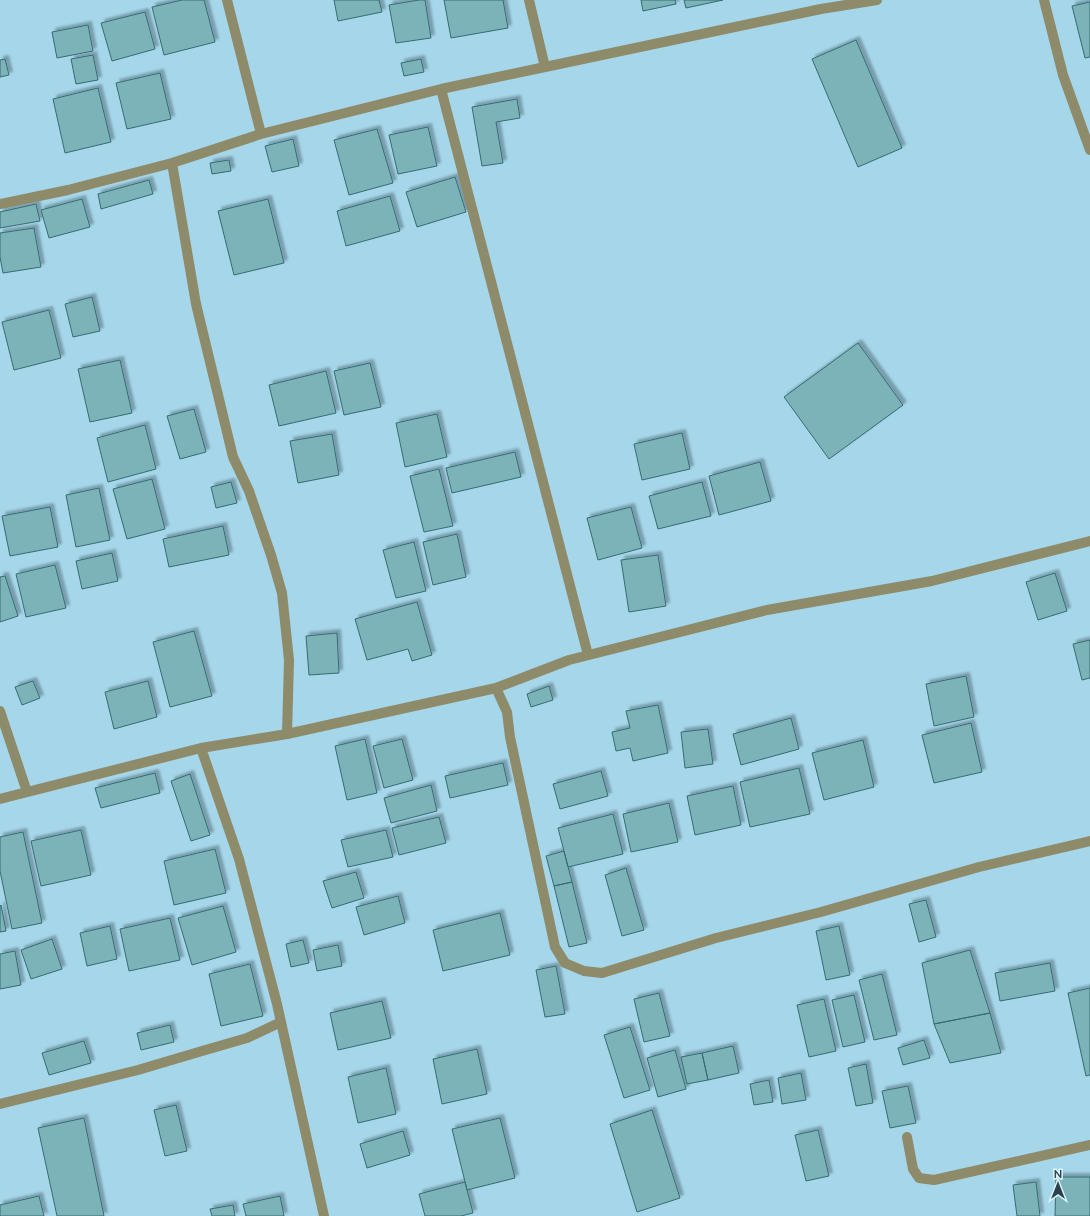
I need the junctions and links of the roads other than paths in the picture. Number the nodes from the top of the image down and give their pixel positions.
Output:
1 (227, 0) edge
2 (529, 0) edge
3 (876, 0) edge
4 (1044, 0) edge
5 (820, 5) edge
6 (544, 66) junction
7 (440, 89) junction
8 (261, 134) junction
9 (1090, 150) edge
10 (172, 162) junction
11 (0, 204) edge
12 (1090, 541) edge
13 (588, 655) junction
14 (496, 688) junction
15 (0, 711) edge
16 (287, 734) junction
17 (201, 748) junction
18 (27, 792) junction
19 (0, 799) edge
20 (1090, 842) edge
21 (281, 1022) junction
22 (0, 1104) edge
23 (907, 1138) dead end
24 (1090, 1145) edge
25 (324, 1216) edge

1 - 8 street
2 - 6 street
3 - 5 street
4 - 9 street
5 - 6 street
6 - 7 street
7 - 8 street
7 - 13 street
8 - 10 street
10 - 11 street
10 - 16 street
12 - 13 street
13 - 14 street
14 - 16 street
14 - 20 street
15 - 18 street
16 - 17 street
17 - 18 street
17 - 21 street
18 - 19 street
21 - 22 street
21 - 25 street
23 - 24 street

